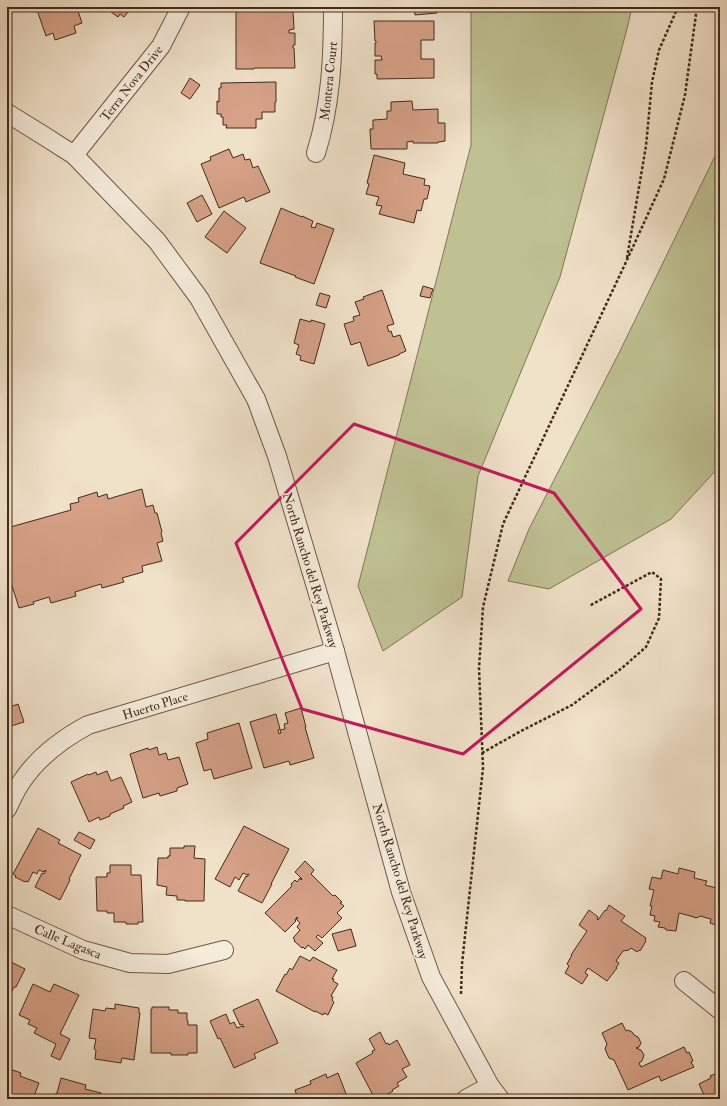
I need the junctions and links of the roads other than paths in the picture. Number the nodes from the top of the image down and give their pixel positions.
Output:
1 (181, 7) edge
2 (333, 7) edge
3 (7, 113) edge
4 (316, 153) dead end
5 (74, 155) junction
6 (336, 651) junction
7 (7, 808) edge
8 (7, 915) edge
9 (224, 950) dead end
10 (684, 981) dead end
11 (720, 1010) edge
12 (495, 1093) edge
13 (466, 1099) edge

1 - 5 street, Terra Nova Drive
2 - 4 street, Montera Court
3 - 5 street, North Rancho del Rey Parkway
5 - 6 street, North Rancho del Rey Parkway
6 - 7 street, Huerto Place
6 - 12 street, North Rancho del Rey Parkway
8 - 9 street, Calle Lagasca
10 - 11 street
12 - 13 street

